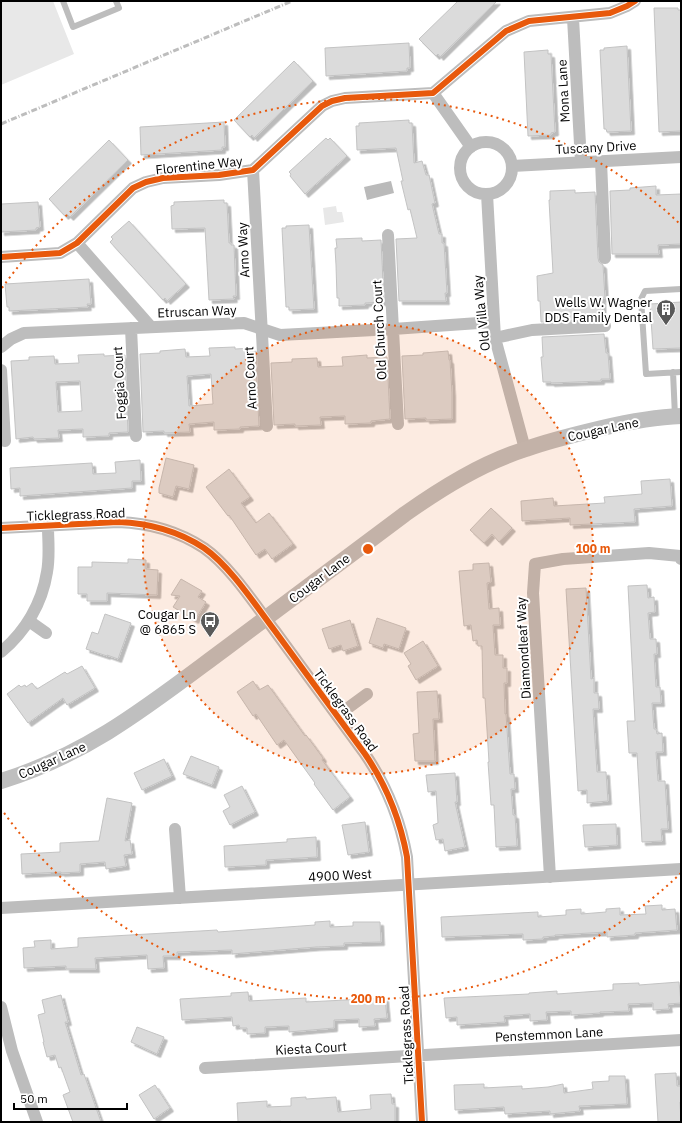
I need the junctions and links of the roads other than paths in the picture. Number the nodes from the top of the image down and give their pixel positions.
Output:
1 (63, 1) edge
2 (116, 1) edge
3 (634, 1) edge
4 (573, 18) junction
5 (433, 93) junction
6 (471, 147) junction
7 (681, 157) edge
8 (601, 161) junction
9 (581, 162) junction
10 (512, 166) junction
11 (253, 170) junction
12 (487, 194) junction
13 (388, 235) dead end
14 (77, 243) junction
15 (1, 257) edge
16 (605, 258) dead end
17 (681, 289) edge
18 (493, 322) junction
19 (605, 326) dead end
20 (150, 327) junction
21 (131, 328) junction
22 (262, 329) junction
23 (393, 330) junction
24 (495, 338) junction
25 (1, 347) edge
26 (1, 370) edge
27 (673, 372) junction
28 (681, 372) edge
29 (678, 416) edge
30 (398, 424) dead end
31 (267, 426) dead end
32 (136, 436) dead end
33 (5, 441) dead end
34 (525, 449) junction
35 (48, 526) junction
36 (1, 528) edge
37 (681, 557) edge
38 (265, 618) junction
39 (29, 622) junction
40 (46, 633) dead end
41 (1, 652) edge
42 (367, 694) dead end
43 (337, 716) junction
44 (1, 780) edge
45 (175, 829) dead end
46 (681, 869) edge
47 (550, 877) junction
48 (409, 885) junction
49 (180, 898) junction
50 (1, 908) edge
51 (1, 1007) edge
52 (681, 1040) edge
53 (418, 1056) junction
54 (205, 1068) dead end
55 (37, 1122) edge
56 (422, 1122) edge

1 - 2 lane
3 - 4 street
4 - 5 street
4 - 9 street, Mona Lane
5 - 6 street
5 - 11 street, Florentine Way
6 - 10 street
6 - 12 street
7 - 8 street, Tuscany Drive
8 - 9 street, Tuscany Drive
8 - 16 street
9 - 10 street, Tuscany Drive
10 - 12 street
11 - 14 street, Florentine Way
11 - 22 street, Arno Way
12 - 18 street, Old Villa Way
13 - 23 street, Old Church Court
14 - 15 street, Florentine Way
14 - 20 street
17 - 27 lane
18 - 23 street, Etruscan Way
18 - 24 street, Old Villa Way
19 - 24 street
20 - 21 street, Etruscan Way
20 - 22 street, Etruscan Way
21 - 25 street, Etruscan Way
21 - 32 street, Foggia Court
22 - 23 street, Etruscan Way
22 - 31 street, Arno Court
23 - 30 street, Old Church Court
24 - 34 street, Old Villa Way
26 - 33 street
27 - 28 lane
27 - 29 lane
29 - 34 main road, Cougar Lane
34 - 38 main road, Cougar Lane
35 - 36 street, Ticklegrass Road
35 - 38 street, Ticklegrass Road
35 - 39 street
37 - 47 street, Diamondleaf Way
38 - 43 street, Ticklegrass Road
38 - 44 main road, Cougar Lane
39 - 40 street
39 - 41 street
42 - 43 street, Ticklegrass Road
43 - 48 street, Ticklegrass Road
45 - 49 street
46 - 47 street, 4900 West
47 - 48 street, 4900 West
48 - 49 street, 4900 West
48 - 53 street, Ticklegrass Road
49 - 50 street, 4900 West
51 - 55 street
52 - 53 street, Penstemmon Lane
53 - 54 street, Kiesta Court
53 - 56 street, Ticklegrass Road

